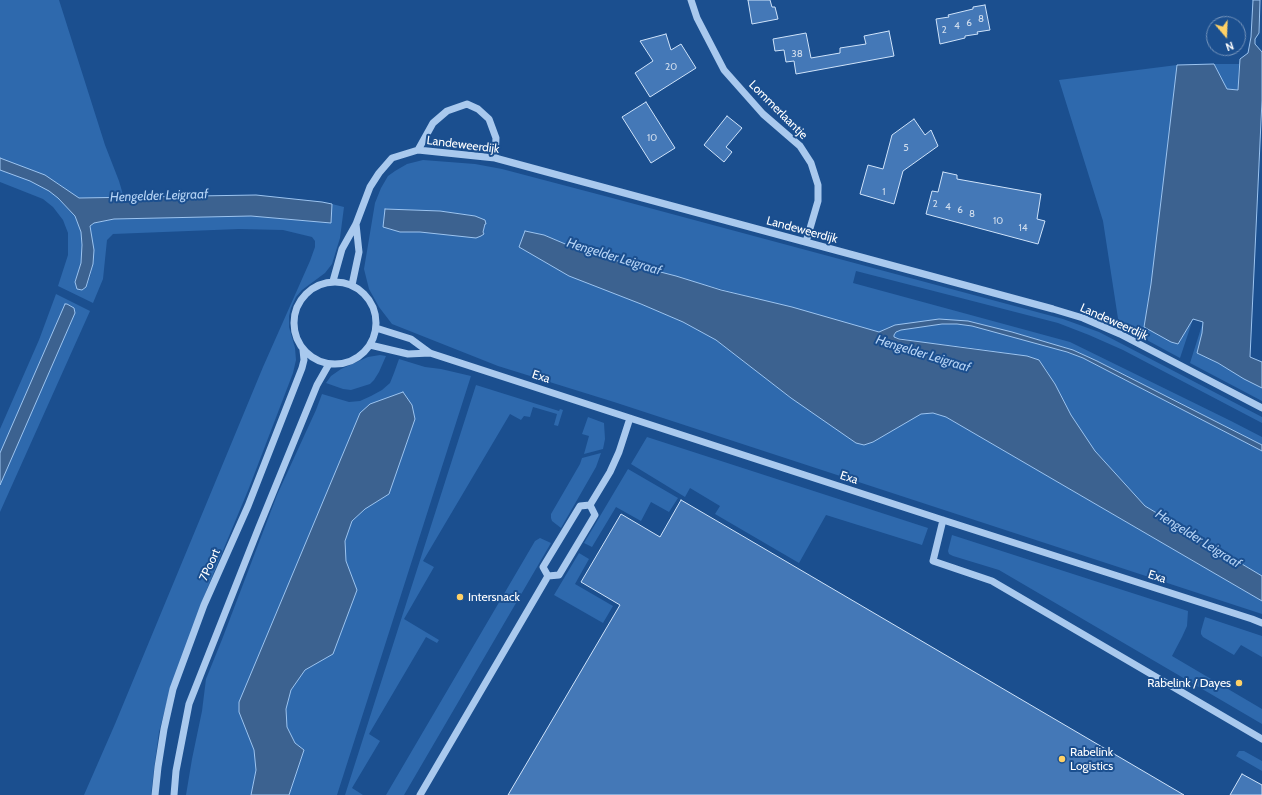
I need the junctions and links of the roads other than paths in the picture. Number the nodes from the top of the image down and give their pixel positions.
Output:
1 (691, 0) edge
2 (418, 150) junction
3 (495, 158) junction
4 (356, 224) junction
5 (806, 242) junction
6 (333, 281) junction
7 (352, 285) junction
8 (376, 328) junction
9 (370, 345) junction
10 (304, 350) junction
11 (430, 353) junction
12 (329, 364) junction
13 (1262, 408) edge
14 (630, 418) junction
15 (590, 504) junction
16 (943, 520) junction
17 (548, 576) junction
18 (1262, 623) edge
19 (1262, 739) edge
20 (155, 795) edge
21 (174, 795) edge
22 (420, 795) edge

1 - 5 street, Lommerlaantje
2 - 3 street, Landeweerdijk
2 - 3 street
2 - 4 street, Landeweerdijk
3 - 5 street, Landeweerdijk
4 - 6 street, Landeweerdijk
4 - 7 street, Landeweerdijk
5 - 13 street, Landeweerdijk
6 - 7 street
6 - 10 street
7 - 8 street
8 - 9 street
8 - 11 street
9 - 11 street
9 - 12 street
10 - 12 street
10 - 20 street, 7Poort
11 - 14 street, Exa
12 - 21 street
14 - 15 street
14 - 16 street, Exa
15 - 17 street
15 - 17 street
16 - 18 street, Exa
16 - 19 street
17 - 22 street

